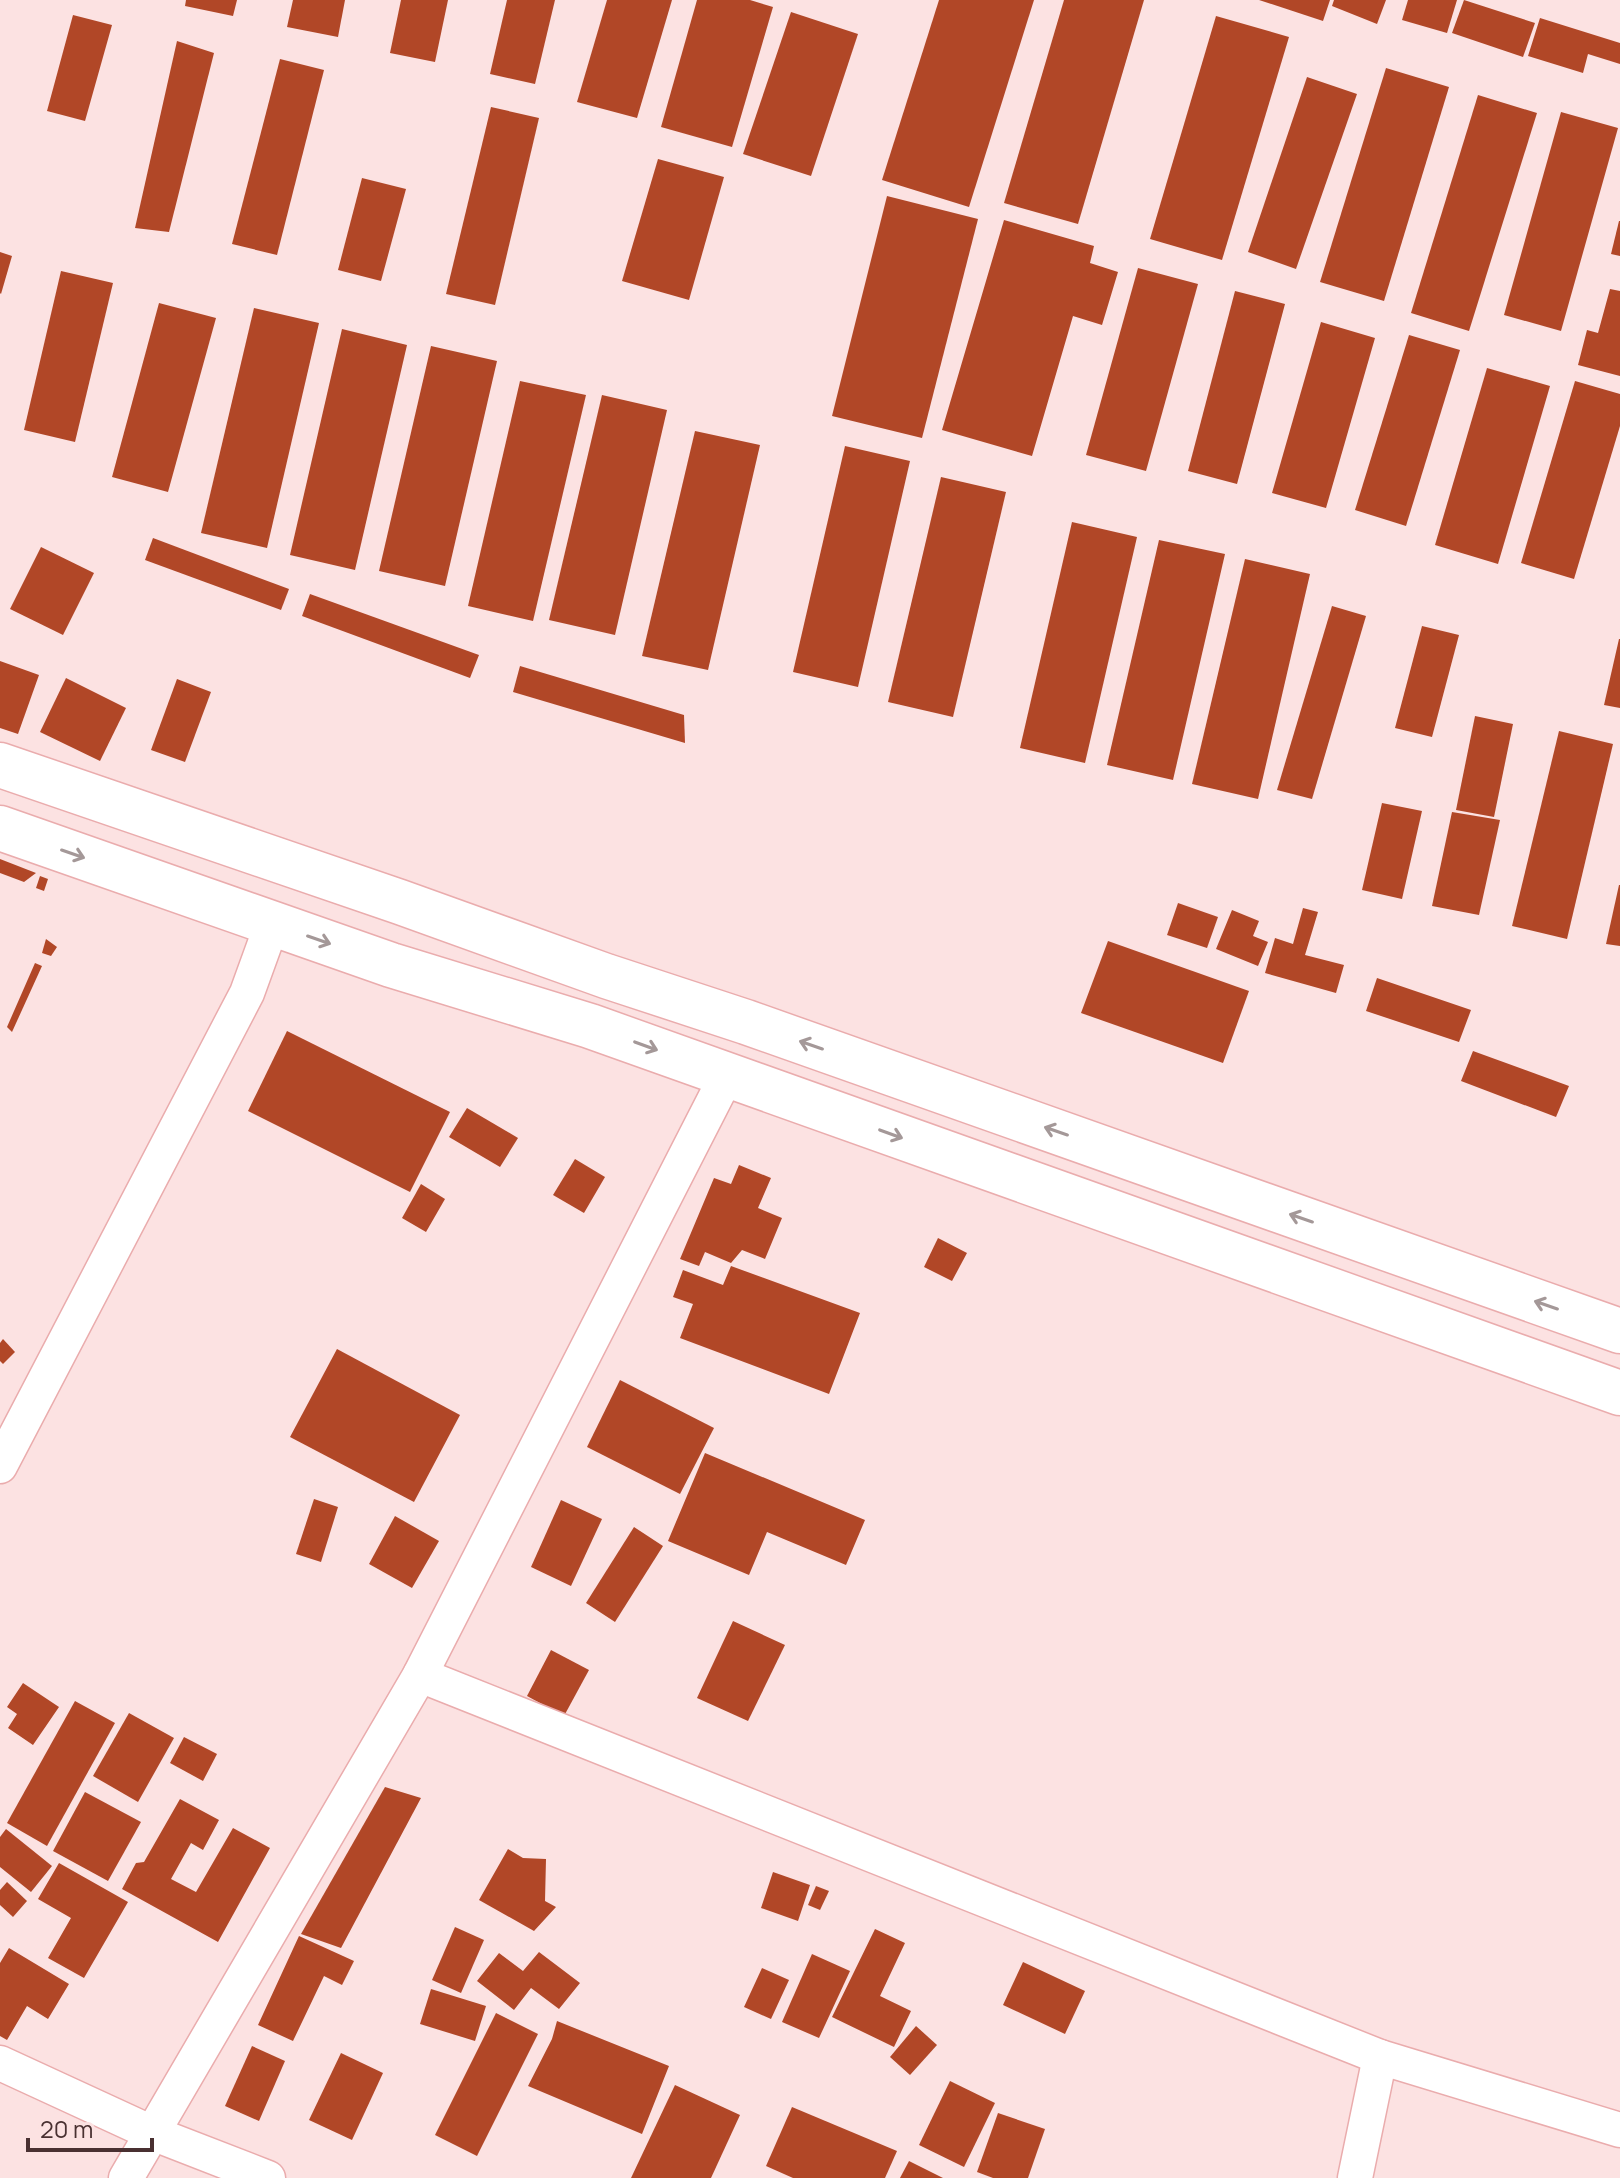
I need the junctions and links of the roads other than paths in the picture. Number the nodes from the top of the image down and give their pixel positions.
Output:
1 (0, 765) edge
2 (0, 828) edge
3 (272, 924) junction
4 (606, 976) junction
5 (590, 1026) junction
6 (727, 1075) junction
7 (1620, 1331) edge
8 (1620, 1393) edge
9 (0, 1466) edge
10 (420, 1675) junction
11 (1380, 2057) junction
12 (0, 2063) edge
13 (1620, 2130) edge
14 (152, 2133) junction
15 (126, 2178) edge
16 (268, 2178) edge
17 (1355, 2178) edge

1 - 4 street
2 -> 3 street
3 -> 5 street
3 - 9 street
4 - 5 street
7 -> 4 street
5 -> 6 street
6 -> 8 street
6 - 10 street
10 - 11 street
10 - 14 street
11 - 13 street
11 - 17 street
12 - 14 street
14 - 15 street
14 - 16 street

